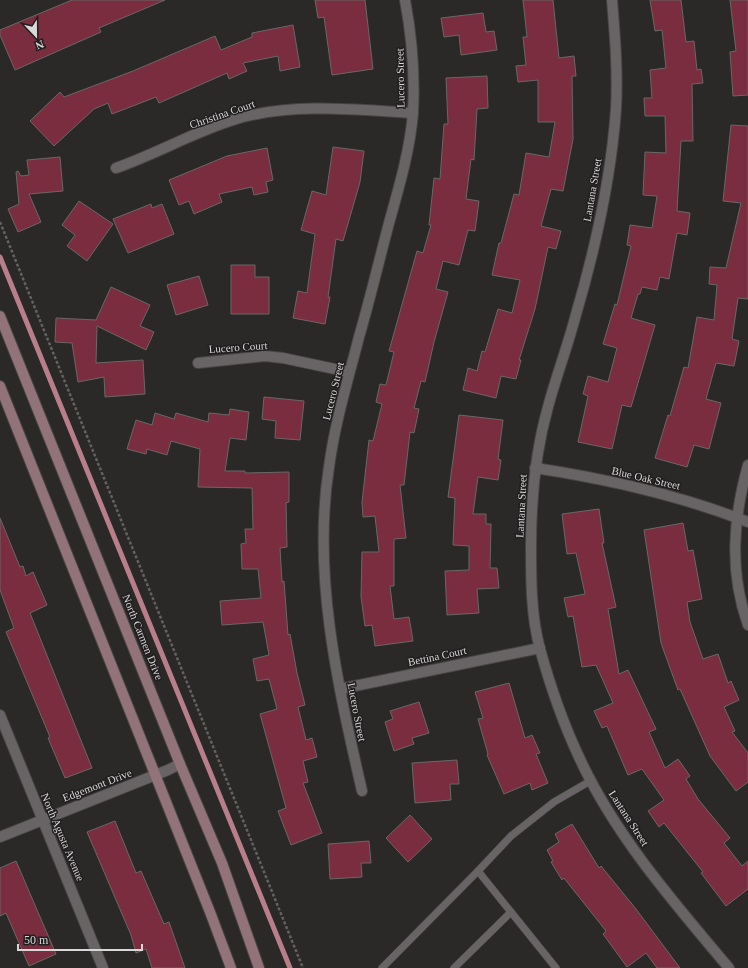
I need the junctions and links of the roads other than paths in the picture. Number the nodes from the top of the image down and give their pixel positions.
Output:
1 (405, 0) edge
2 (612, 0) edge
3 (413, 113) junction
4 (116, 168) dead end
5 (0, 316) edge
6 (198, 363) dead end
7 (349, 372) junction
8 (0, 386) edge
9 (748, 465) edge
10 (535, 468) junction
11 (737, 518) junction
12 (748, 522) edge
13 (748, 625) edge
14 (540, 648) junction
15 (340, 689) junction
16 (0, 715) edge
17 (180, 764) junction
18 (154, 776) junction
19 (592, 780) junction
20 (362, 791) dead end
21 (42, 819) junction
22 (0, 837) edge
23 (478, 870) junction
24 (511, 912) junction
25 (103, 968) edge
26 (230, 968) edge
27 (259, 968) edge
28 (382, 968) edge
29 (454, 968) edge
30 (556, 968) edge
31 (729, 968) edge

1 - 3 street, Lucero Street
2 - 10 street, Lantana Street
3 - 4 street, Christina Court
3 - 7 street, Lucero Street
5 - 17 main road, North Carmen Drive
6 - 7 street, Lucero Court
7 - 15 street, Lucero Street
8 - 18 main road
9 - 11 street
10 - 11 street, Blue Oak Street
10 - 14 street, Lantana Street
11 - 12 street, Blue Oak Street
11 - 13 street
14 - 15 street, Bettina Court
14 - 19 street, Lantana Street
15 - 20 street, Lucero Street
16 - 21 street, North Agusta Avenue
17 - 18 street, Edgemont Drive
17 - 27 main road, North Carmen Drive
18 - 21 street, Edgemont Drive
18 - 26 main road
19 - 23 lane
19 - 31 street, Lantana Street
21 - 22 street, Edgemont Drive
21 - 25 street, North Agusta Avenue
23 - 24 lane
23 - 28 lane
24 - 29 lane
24 - 30 lane

